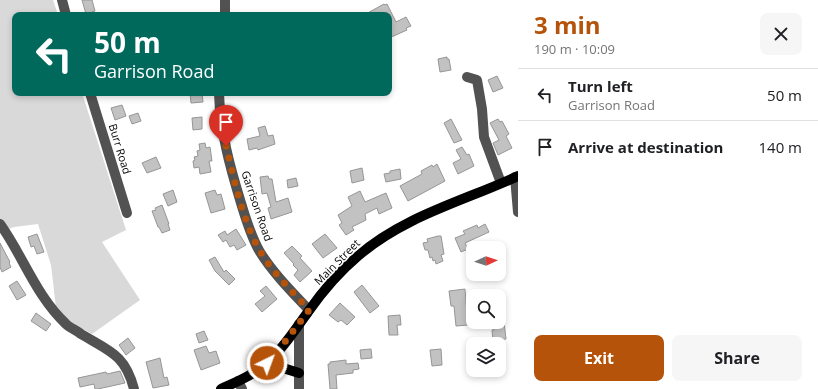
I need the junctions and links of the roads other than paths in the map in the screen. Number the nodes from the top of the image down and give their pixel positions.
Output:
1 (62, 0) edge
2 (225, 0) edge
3 (65, 12) edge
4 (225, 12) edge
5 (468, 77) dead end
6 (91, 96) edge
7 (219, 96) edge
8 (516, 177) edge
9 (501, 183) junction
10 (127, 212) dead end
11 (518, 212) edge
12 (0, 224) edge
13 (309, 310) junction
14 (299, 324) junction
15 (267, 363) junction
16 (299, 373) junction
17 (240, 385) edge
18 (134, 389) edge
19 (221, 389) edge
20 (299, 389) edge

1 - 3 street
2 - 4 street
5 - 9 street
6 - 10 street, Burr Road
7 - 13 street, Garrison Road
8 - 9 main road, Main Street
8 - 11 street
9 - 13 main road, Main Street
12 - 18 street
13 - 14 main road, Main Street
14 - 15 main road, Main Street
14 - 16 street
15 - 16 main road
15 - 17 main road, Main Street
16 - 20 street
17 - 19 main road, Main Street

